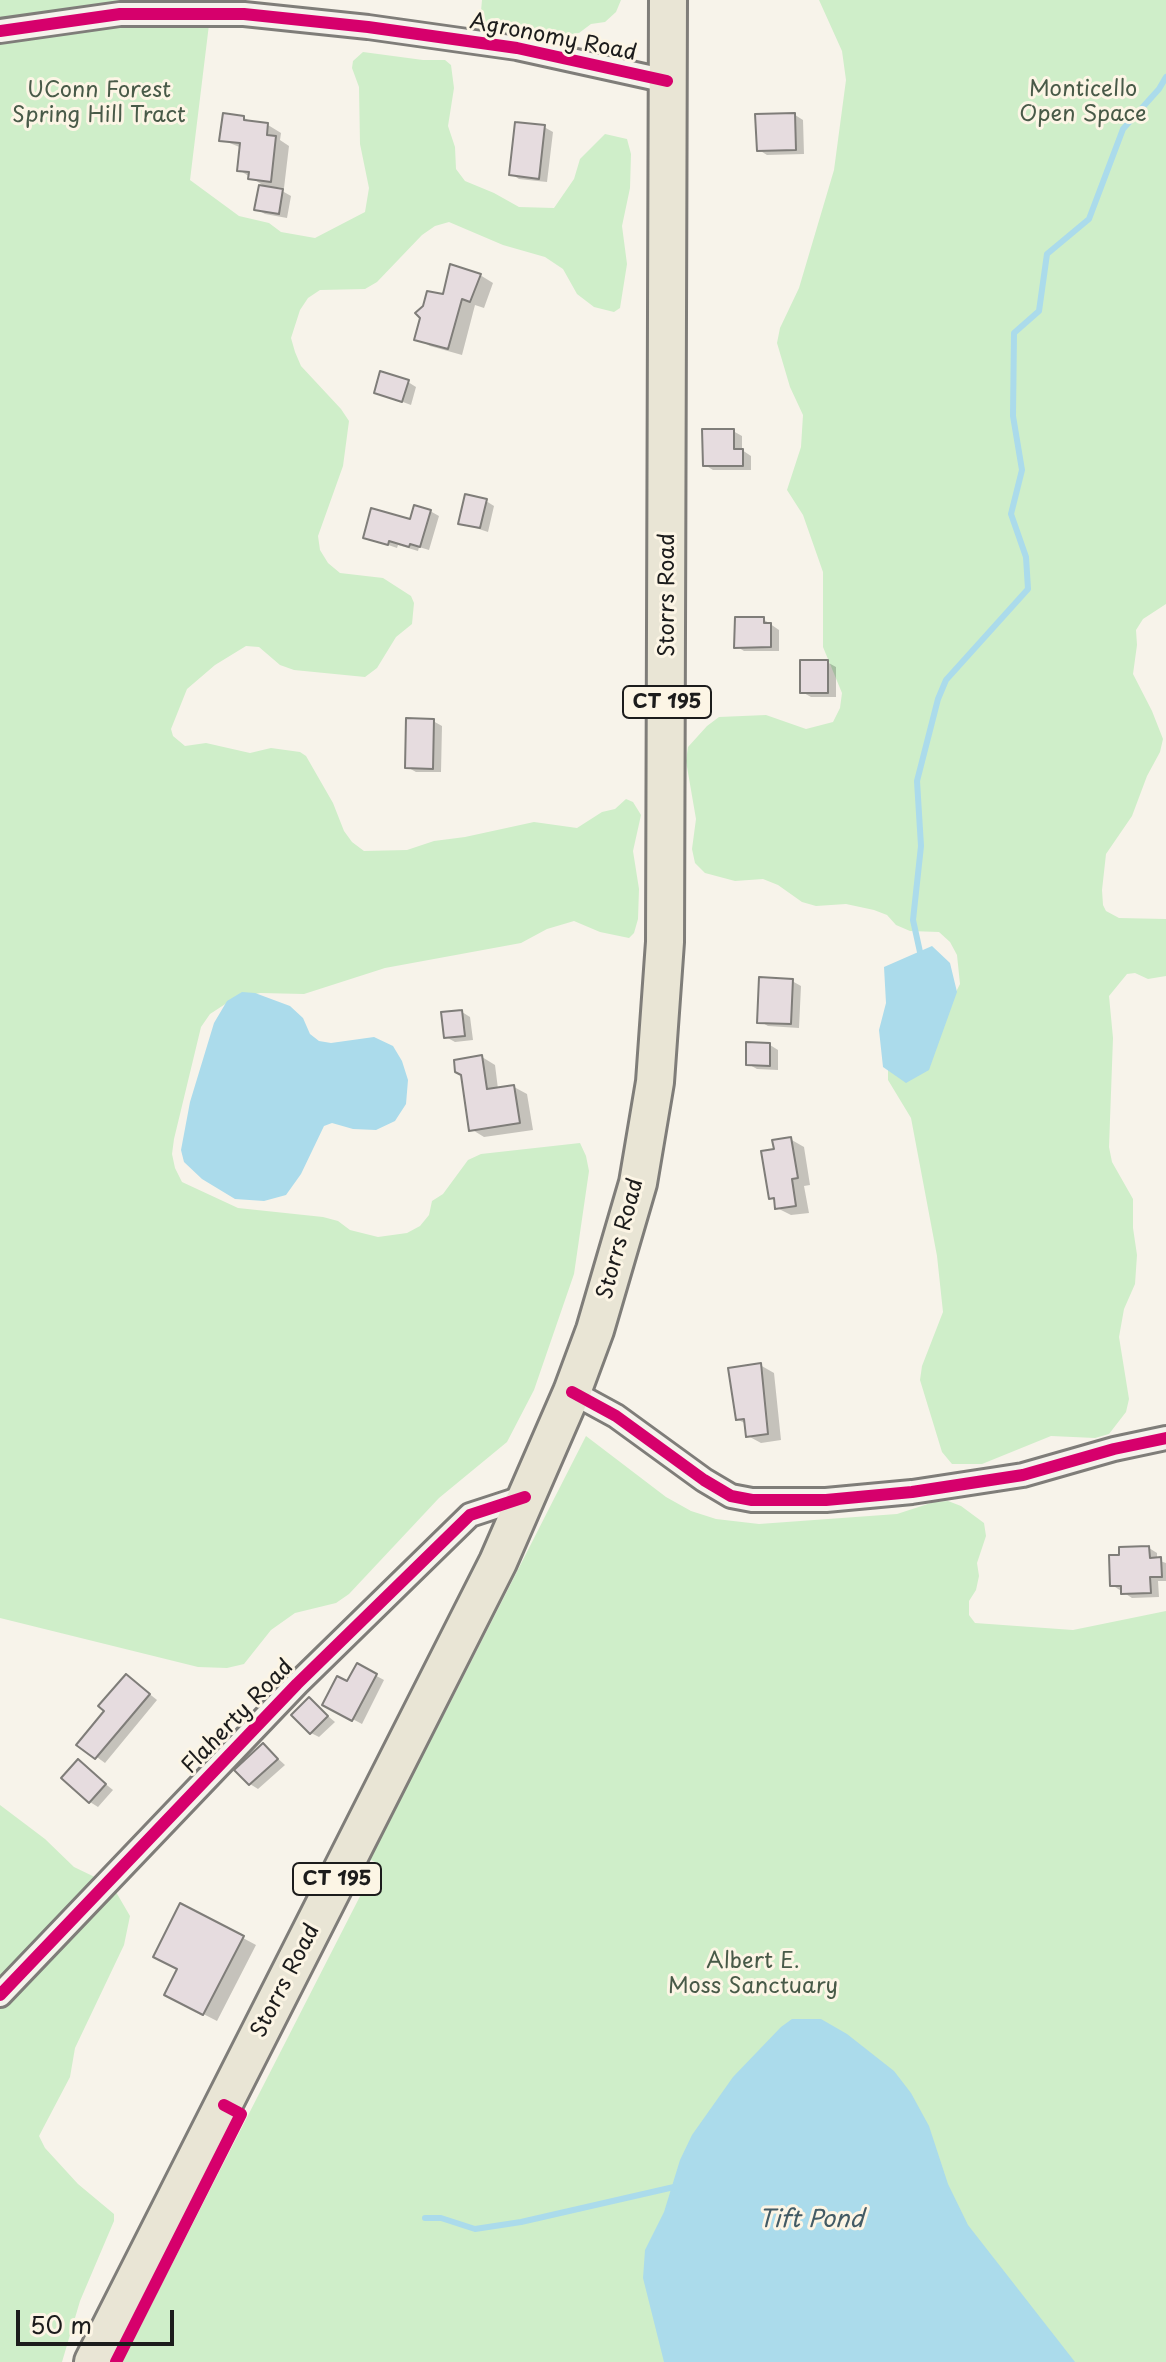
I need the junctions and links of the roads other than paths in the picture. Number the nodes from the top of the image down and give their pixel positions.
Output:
1 (668, 0) edge
2 (0, 31) edge
3 (667, 81) junction
4 (572, 1392) junction
5 (1166, 1438) edge
6 (525, 1497) junction
7 (0, 1995) edge
8 (93, 2362) edge

1 - 3 main road, Storrs Road / CT 195
2 - 3 street, Agronomy Road
3 - 4 main road, Storrs Road / CT 195
4 - 5 street
4 - 6 main road, Storrs Road / CT 195
6 - 7 street, Flaherty Road
6 - 8 main road, Storrs Road / CT 195

